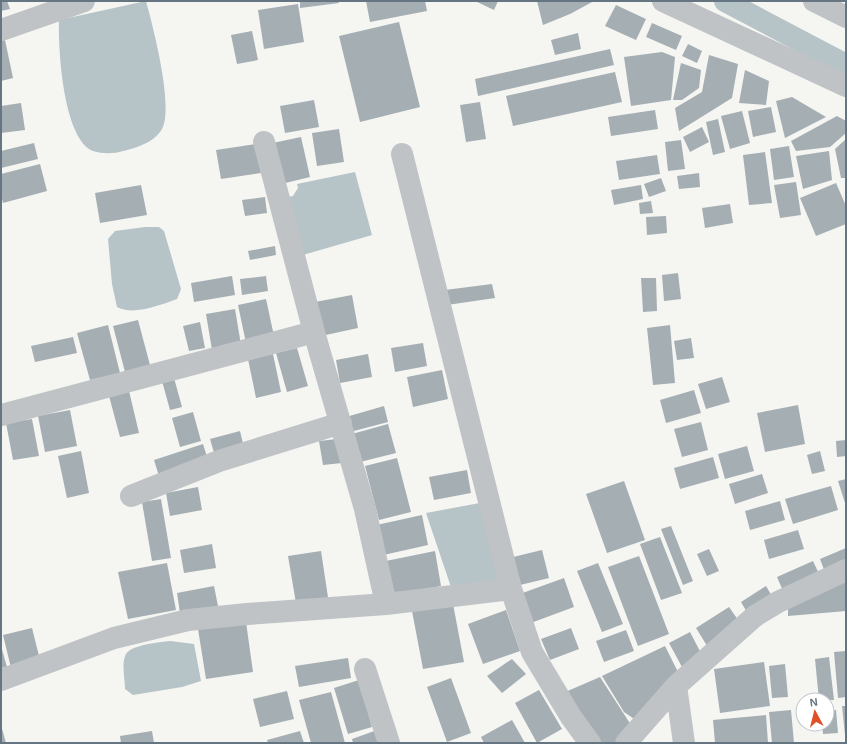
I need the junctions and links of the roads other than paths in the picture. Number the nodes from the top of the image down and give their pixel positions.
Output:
1 (84, 1) edge
2 (663, 1) edge
3 (814, 1) edge
4 (846, 17) edge
5 (1, 30) edge
6 (846, 86) edge
7 (264, 142) dead end
8 (402, 154) dead end
9 (314, 332) junction
10 (1, 415) edge
11 (341, 423) junction
12 (131, 496) dead end
13 (846, 570) edge
14 (511, 589) junction
15 (386, 604) junction
16 (365, 668) dead end
17 (1, 680) edge
18 (676, 686) junction
19 (389, 743) edge
20 (590, 743) edge
21 (626, 743) edge
22 (684, 743) edge

1 - 5 street
2 - 6 street
3 - 4 street
7 - 9 street
8 - 14 street
9 - 10 street
9 - 11 street
11 - 12 street
11 - 15 street
13 - 18 street
14 - 15 street
14 - 20 street
15 - 17 street
16 - 19 street
18 - 21 street
18 - 22 street

